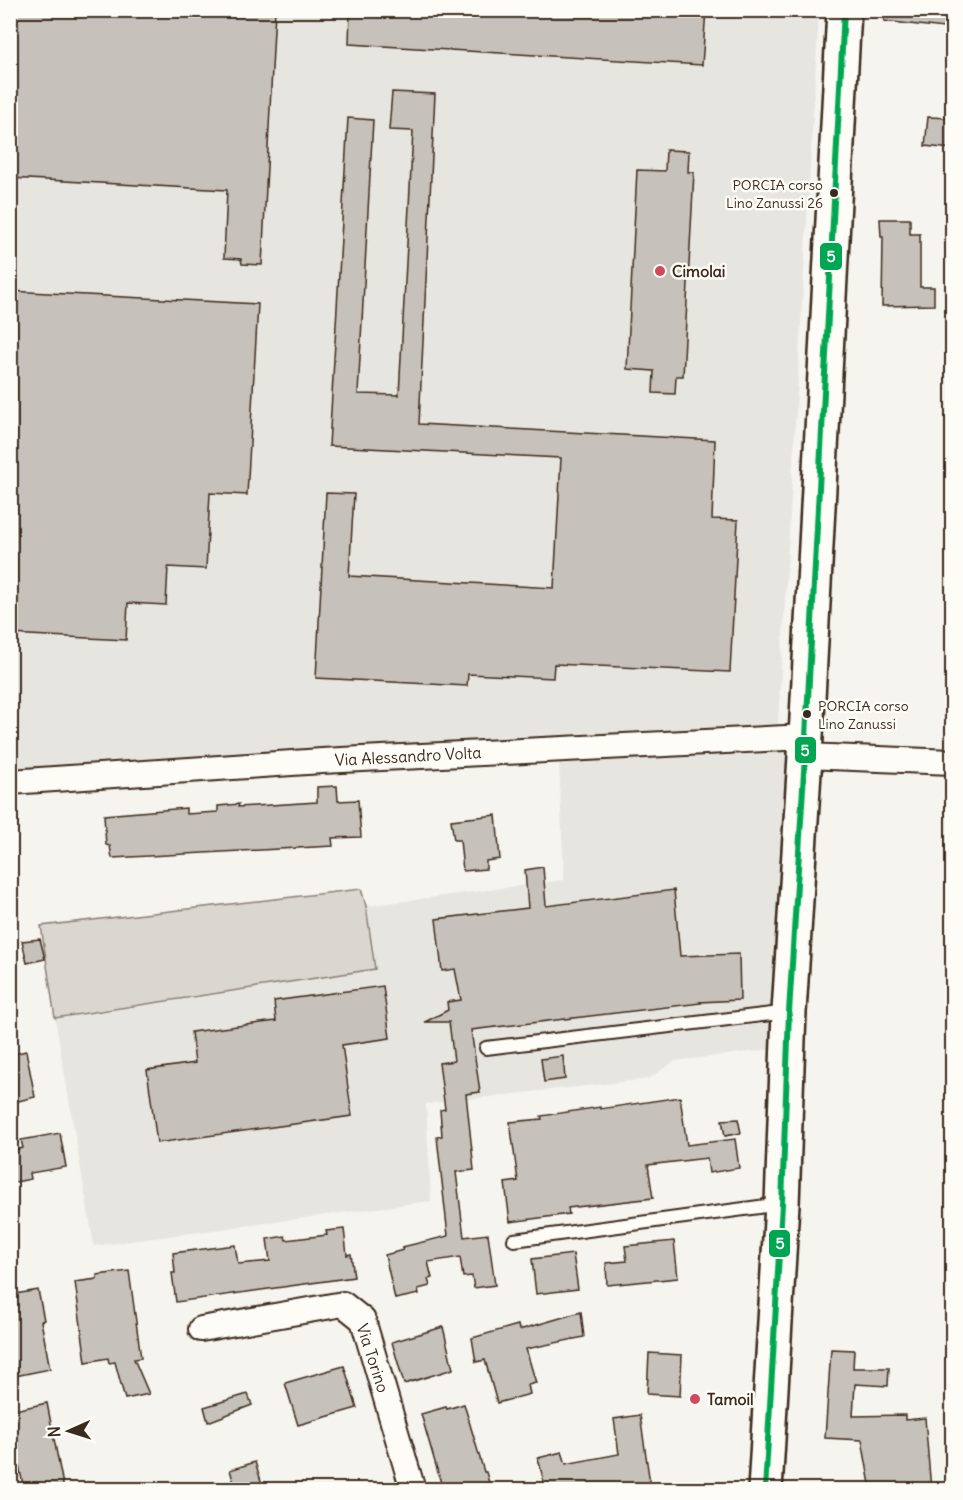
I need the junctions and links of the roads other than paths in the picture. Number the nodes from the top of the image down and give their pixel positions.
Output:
1 (844, 10) edge
2 (806, 746) junction
3 (952, 762) edge
4 (10, 782) edge
5 (789, 1012) junction
6 (486, 1048) dead end
7 (782, 1204) junction
8 (514, 1240) dead end
9 (201, 1329) dead end
10 (413, 1490) edge
11 (765, 1490) edge

1 - 2 main road
2 - 3 street, Via Alessandro Volta
2 - 4 street, Via Alessandro Volta
2 - 5 main road
5 - 6 lane
5 - 7 main road
7 - 8 lane
7 - 11 main road
9 - 10 street, Via Torino

